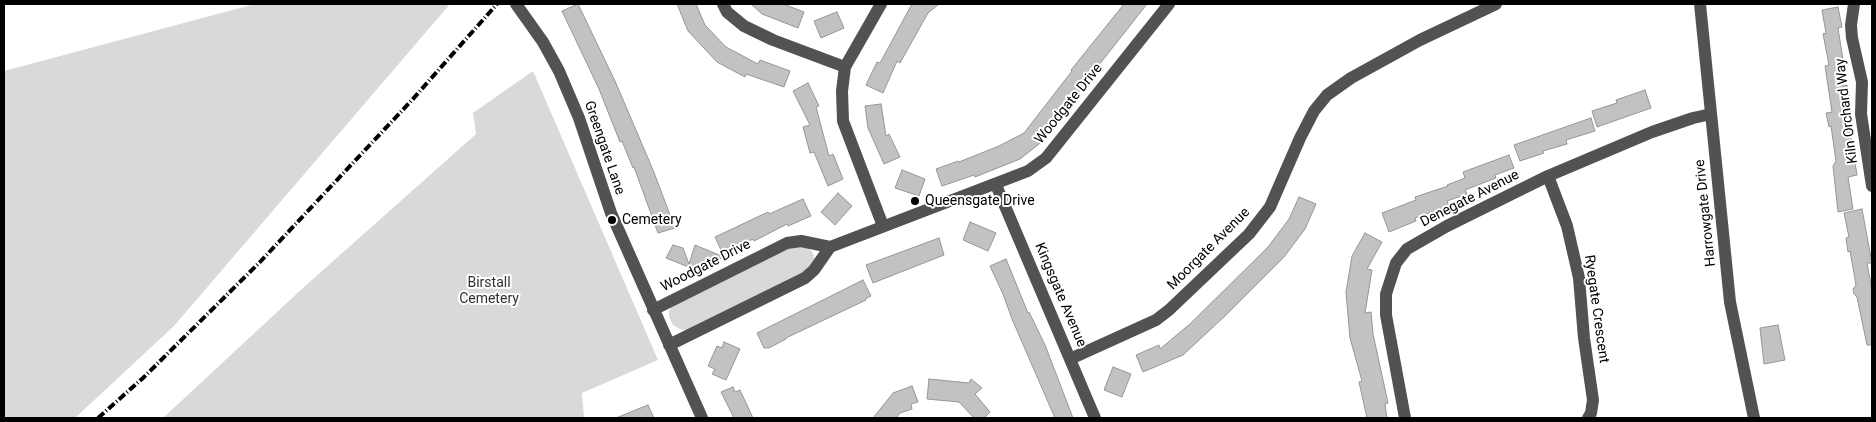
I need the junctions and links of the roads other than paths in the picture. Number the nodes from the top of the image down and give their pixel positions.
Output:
1 (516, 4) edge
2 (723, 4) edge
3 (881, 4) edge
4 (1169, 4) edge
5 (1496, 4) edge
6 (1700, 4) edge
7 (1854, 4) edge
8 (845, 66) junction
9 (1711, 114) junction
10 (1868, 132) edge
11 (1548, 176) junction
12 (996, 184) junction
13 (1872, 186) edge
14 (882, 226) junction
15 (830, 247) junction
16 (653, 310) junction
17 (668, 345) junction
18 (1070, 359) junction
19 (702, 418) edge
20 (1095, 418) edge
21 (1405, 418) edge
22 (1588, 418) edge
23 (1754, 418) edge

1 - 16 street, Greengate Lane
2 - 8 street
3 - 8 street
4 - 12 street, Woodgate Drive
5 - 18 street, Moorgate Avenue
6 - 9 street, Harrowgate Drive
7 - 10 street, Kiln Orchard Way
8 - 14 street
9 - 11 street, Denegate Avenue
9 - 23 street, Harrowgate Drive
10 - 13 street, Kiln Orchard Way
11 - 21 street, Denegate Avenue
11 - 22 street, Ryegate Crescent
12 - 14 street, Woodgate Drive
12 - 18 street, Kingsgate Avenue
14 - 15 street, Woodgate Drive
15 - 16 street, Woodgate Drive
15 - 17 street
16 - 17 street, Greengate Lane
17 - 19 street, Greengate Lane
18 - 20 street, Kingsgate Avenue

